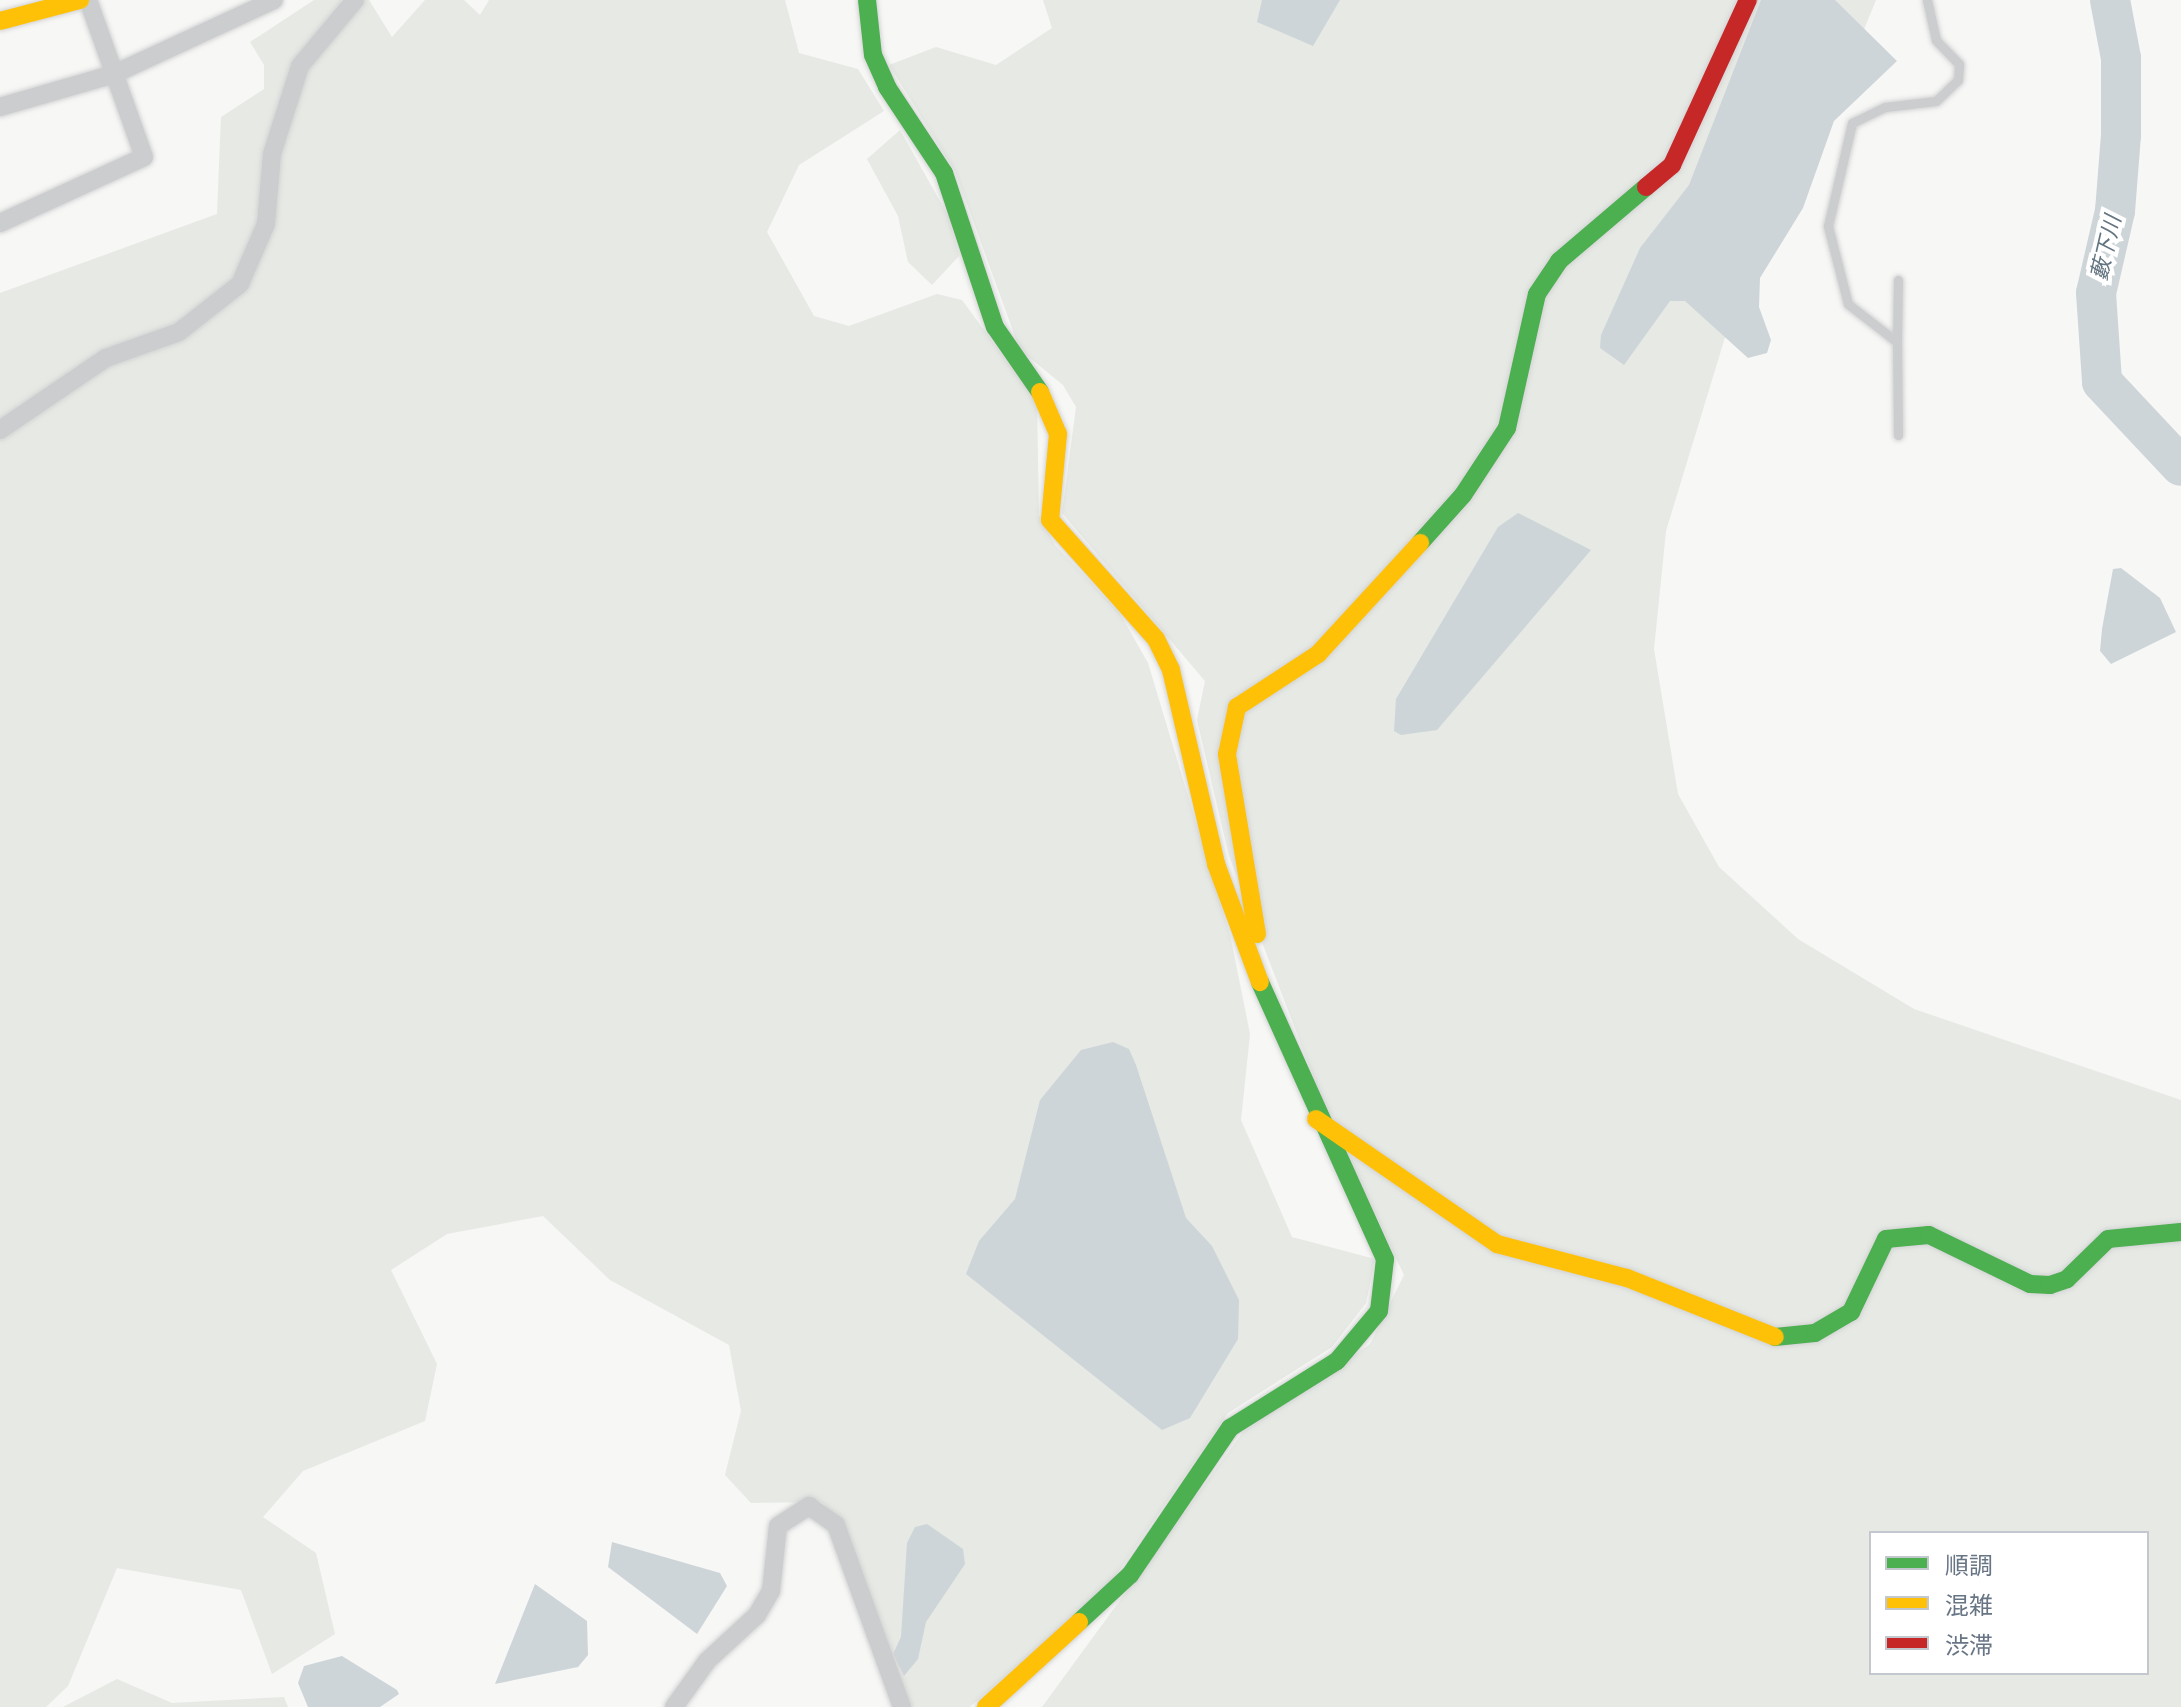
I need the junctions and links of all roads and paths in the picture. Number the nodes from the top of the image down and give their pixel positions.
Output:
1 (80, 0) edge
2 (88, 0) edge
3 (274, 0) edge
4 (355, 0) edge
5 (867, 0) edge
6 (1748, 0) edge
7 (1927, 0) edge
8 (0, 21) edge
9 (114, 74) junction
10 (0, 107) edge
11 (0, 223) edge
12 (1898, 280) dead end
13 (1897, 342) junction
14 (0, 430) edge
15 (1898, 435) dead end
16 (1251, 961) junction
17 (1316, 1119) junction
18 (2181, 1232) edge
19 (674, 1707) edge
20 (902, 1707) edge
21 (986, 1707) edge

1 - 8 street
2 - 9 street
3 - 9 street
4 - 14 street
5 - 16 street
6 - 16 street
7 - 13 lane
9 - 10 street
9 - 11 street
12 - 13 lane
13 - 15 lane
16 - 17 street
17 - 18 street
17 - 21 street
19 - 20 street

